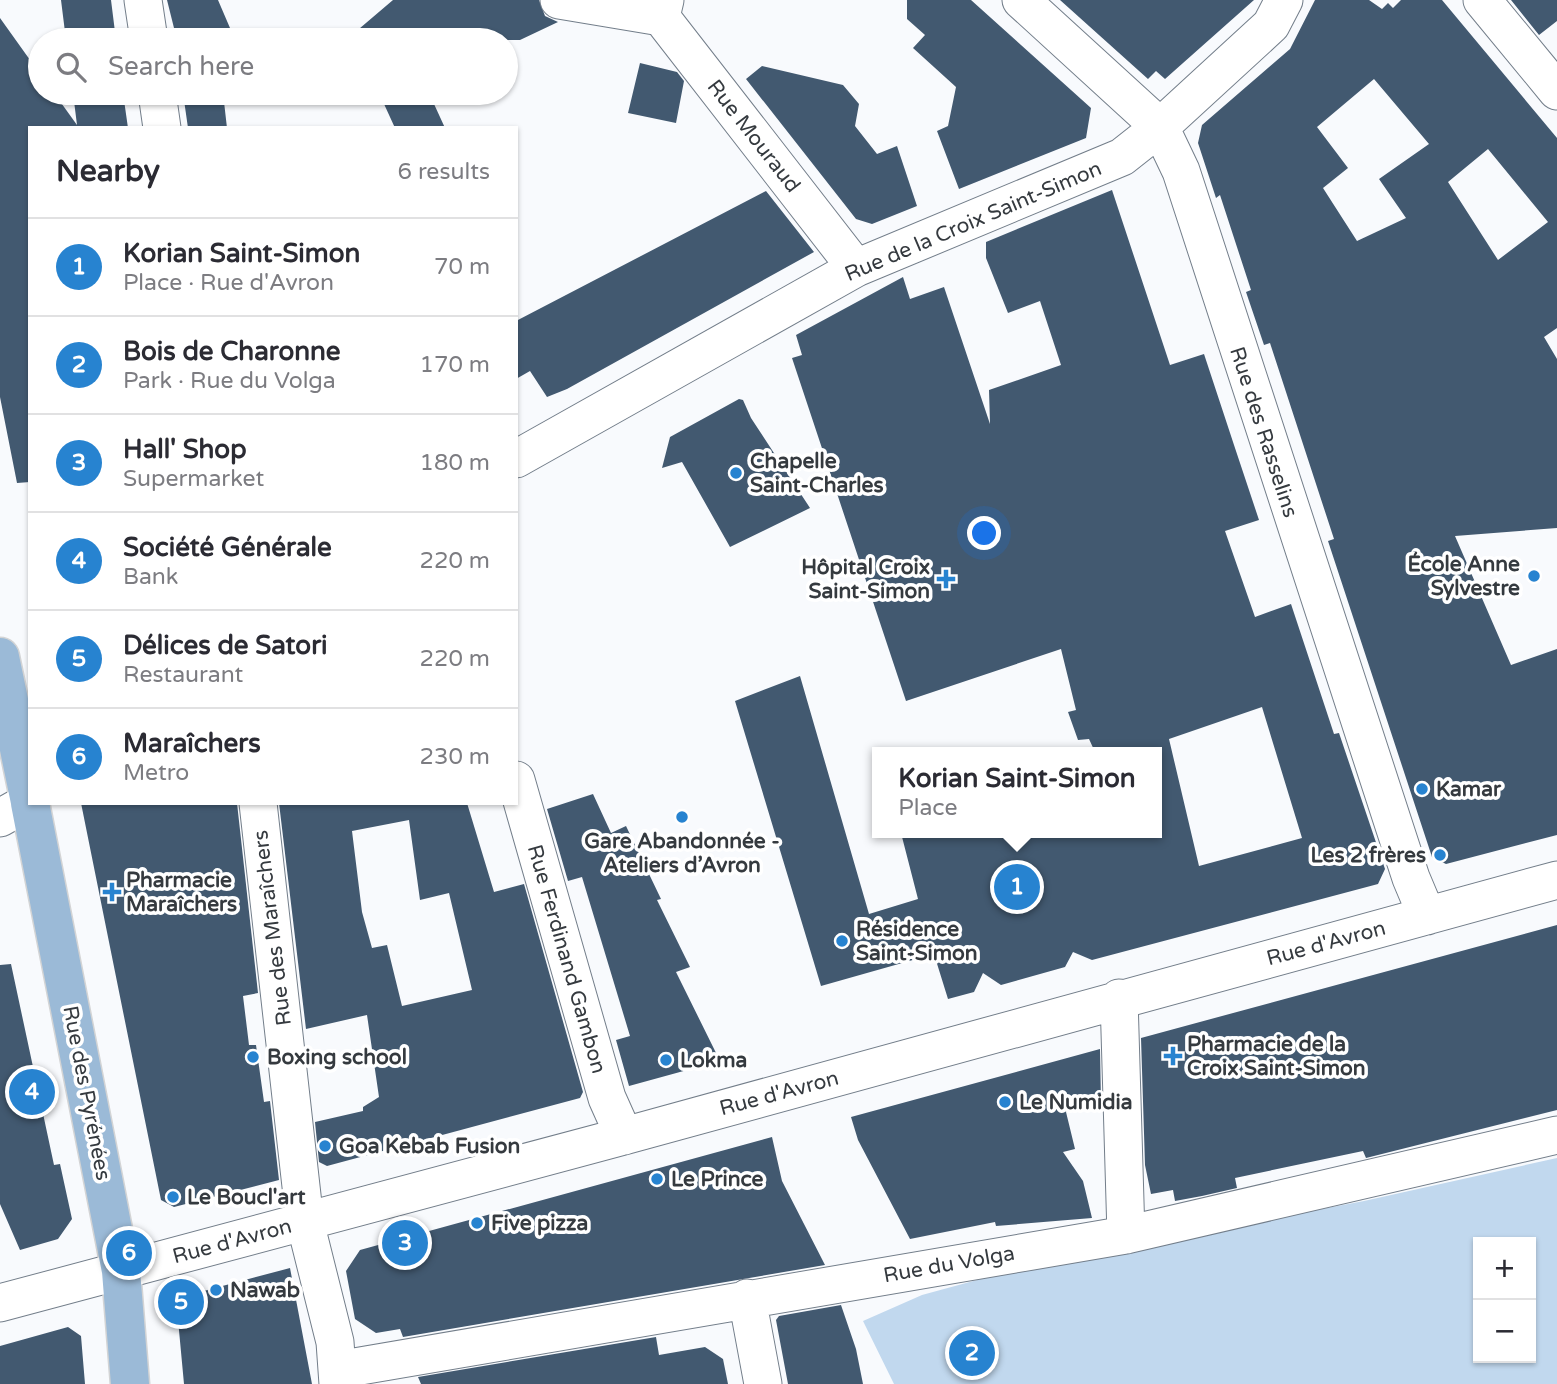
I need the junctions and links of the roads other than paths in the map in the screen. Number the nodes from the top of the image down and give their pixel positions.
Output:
1 (143, 0) edge
2 (559, 0) edge
3 (1021, 0) edge
4 (1284, 0) edge
5 (1482, 0) edge
6 (663, 8) edge
7 (147, 28) edge
8 (1557, 91) edge
9 (159, 105) edge
10 (162, 126) edge
11 (1160, 127) junction
12 (856, 268) junction
13 (518, 458) edge
14 (0, 657) edge
15 (518, 787) edge
16 (28, 792) edge
17 (28, 803) edge
18 (31, 805) edge
19 (257, 805) edge
20 (0, 818) edge
21 (1557, 880) edge
22 (1427, 916) junction
23 (1119, 998) junction
24 (1557, 1135) edge
25 (624, 1136) junction
26 (305, 1222) junction
27 (1126, 1235) junction
28 (121, 1270) junction
29 (747, 1298) junction
30 (0, 1303) edge
31 (337, 1377) edge
32 (130, 1384) edge
33 (763, 1384) edge

1 - 7 street
2 - 6 street
3 - 11 street, Rue des Rasselins
4 - 11 street, Rue de la Croix Saint-Simon
5 - 8 street
6 - 12 street, Rue Mouraud
9 - 10 street
11 - 12 street, Rue de la Croix Saint-Simon
11 - 22 street, Rue des Rasselins
12 - 13 street, Rue de la Croix Saint-Simon
14 - 16 main road, Rue des Pyrénées
15 - 25 street, Rue Ferdinand Gambon
17 - 20 street
18 - 28 main road, Rue des Pyrénées
19 - 26 street, Rue des Maraîchers
21 - 22 street, Rue d'Avron
22 - 23 street, Rue d'Avron
23 - 25 street, Rue d'Avron
23 - 27 street
24 - 27 street, Rue du Volga
25 - 26 street, Rue d'Avron
26 - 28 street, Rue d'Avron
26 - 31 street, Rue des Maraîchers
27 - 29 street, Rue du Volga
28 - 30 street, Rue d'Avron
28 - 32 main road, Rue des Pyrénées
29 - 31 street, Rue du Volga
29 - 33 street

